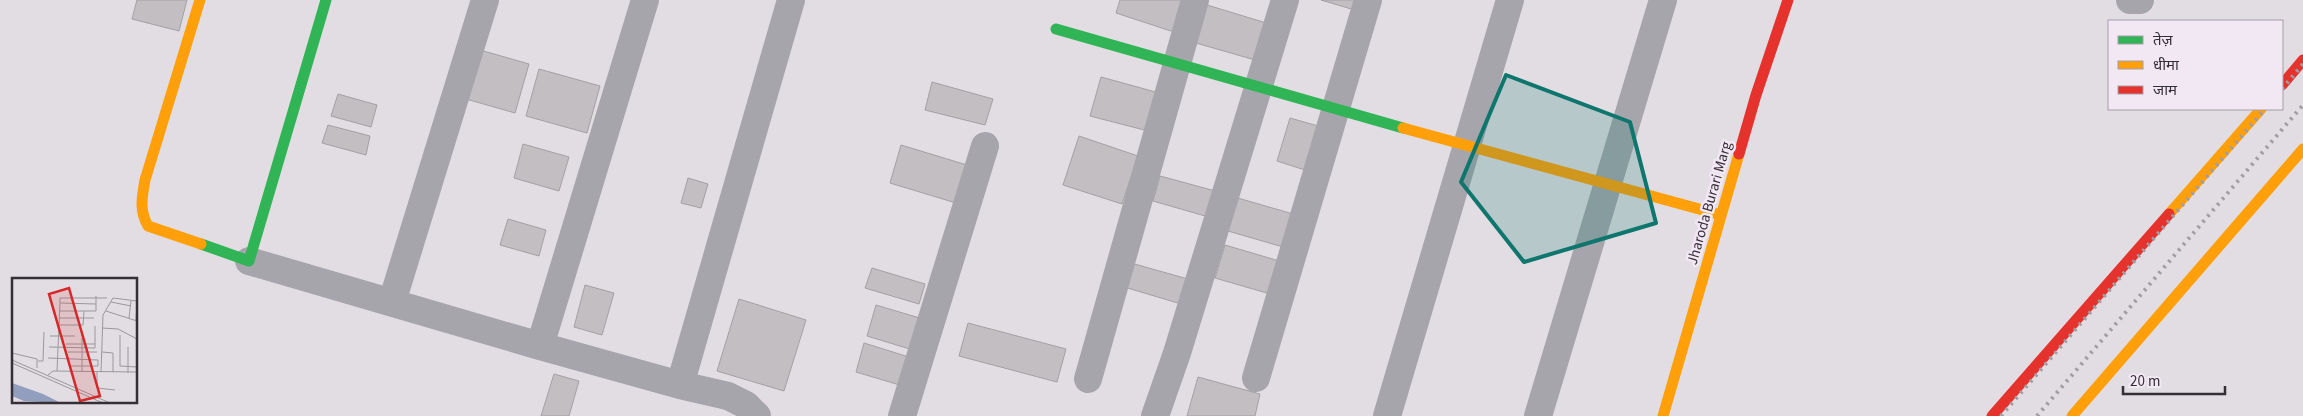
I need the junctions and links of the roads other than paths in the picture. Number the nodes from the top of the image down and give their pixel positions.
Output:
1 (200, 0) edge
2 (326, 0) edge
3 (485, 0) edge
4 (644, 0) edge
5 (791, 0) edge
6 (1195, 0) edge
7 (1285, 0) edge
8 (1368, 0) edge
9 (1510, 0) edge
10 (1663, 0) edge
11 (1788, 0) edge
12 (2130, 0) edge
13 (2140, 0) edge
14 (1056, 29) dead end
15 (2303, 60) edge
16 (1176, 65) junction
17 (2283, 84) edge
18 (1257, 88) junction
19 (1334, 110) junction
20 (2260, 110) edge
21 (985, 146) dead end
22 (1466, 147) junction
23 (2303, 149) edge
24 (1606, 185) junction
25 (1721, 215) junction
26 (249, 261) junction
27 (392, 302) junction
28 (540, 346) junction
29 (1256, 378) dead end
30 (1088, 379) dead end
31 (680, 385) junction
32 (757, 416) edge
33 (902, 416) edge
34 (1155, 416) edge
35 (1387, 416) edge
36 (1538, 416) edge
37 (1663, 416) edge
38 (1992, 416) edge
39 (2072, 416) edge

1 - 26 street
2 - 26 street
3 - 27 street
4 - 28 street
5 - 31 street
6 - 16 street
7 - 18 street
8 - 19 street
9 - 22 street
10 - 24 street
11 - 25 street, Jharoda Burari Marg
12 - 13 street
14 - 16 street
15 - 17 street
16 - 18 street
16 - 30 street
18 - 19 street
18 - 34 street
19 - 22 street
19 - 29 street
20 - 38 street
21 - 33 street
22 - 24 street
22 - 35 street
23 - 39 street
24 - 25 street
24 - 36 street
25 - 37 street, Jharoda Burari Marg
26 - 27 street
27 - 28 street
28 - 31 street
31 - 32 street

